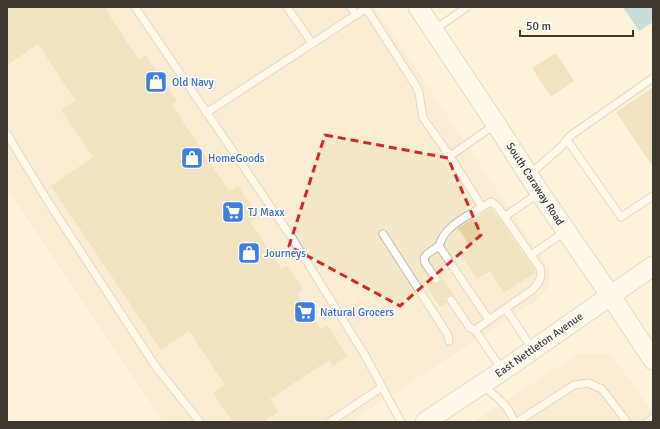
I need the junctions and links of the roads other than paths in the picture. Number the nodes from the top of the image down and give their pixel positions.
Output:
1 (135, 7) edge
2 (287, 7) edge
3 (351, 7) edge
4 (418, 7) edge
5 (467, 7) edge
6 (367, 8) edge
7 (356, 15) junction
8 (434, 30) junction
9 (312, 44) junction
10 (653, 78) edge
11 (206, 114) junction
12 (496, 124) junction
13 (7, 134) edge
14 (567, 140) junction
15 (450, 156) junction
16 (528, 175) junction
17 (540, 193) junction
18 (653, 196) edge
19 (482, 207) junction
20 (504, 217) junction
21 (566, 231) junction
22 (383, 234) dead end
23 (439, 246) junction
24 (531, 255) junction
25 (653, 266) edge
26 (436, 279) dead end
27 (610, 295) junction
28 (451, 300) dead end
29 (506, 309) junction
30 (489, 320) junction
31 (475, 330) junction
32 (449, 341) dead end
33 (533, 350) junction
34 (652, 354) edge
35 (502, 371) junction
36 (482, 384) junction
37 (382, 387) junction
38 (653, 418) edge
39 (200, 422) edge
40 (330, 422) edge
41 (401, 422) edge
42 (425, 422) edge
43 (514, 422) edge
44 (517, 422) edge
45 (627, 422) edge
46 (648, 422) edge

1 - 11 lane
2 - 9 lane
3 - 7 lane
4 - 8 street, South Caraway Road
5 - 8 lane
6 - 7 lane
6 - 15 lane
7 - 9 lane
8 - 12 street, South Caraway Road
9 - 11 lane
10 - 14 lane
11 - 37 lane
12 - 15 lane
12 - 16 street, South Caraway Road
13 - 39 lane
14 - 16 lane
14 - 18 lane
15 - 19 lane
16 - 17 street, South Caraway Road
17 - 20 lane
17 - 21 street, South Caraway Road
19 - 20 lane
19 - 23 lane
20 - 24 lane
21 - 24 lane
21 - 27 street, South Caraway Road
22 - 32 lane
23 - 26 lane
23 - 30 lane
24 - 29 lane
25 - 27 street, East Nettleton Avenue
27 - 33 street, East Nettleton Avenue
27 - 34 street, South Caraway Road
28 - 31 lane
29 - 30 lane
29 - 33 lane
30 - 31 lane
31 - 35 lane
33 - 35 street, East Nettleton Avenue
35 - 36 street, East Nettleton Avenue
36 - 42 street, East Nettleton Avenue
36 - 43 lane
37 - 40 lane
37 - 41 lane
38 - 46 lane
44 - 45 lane

